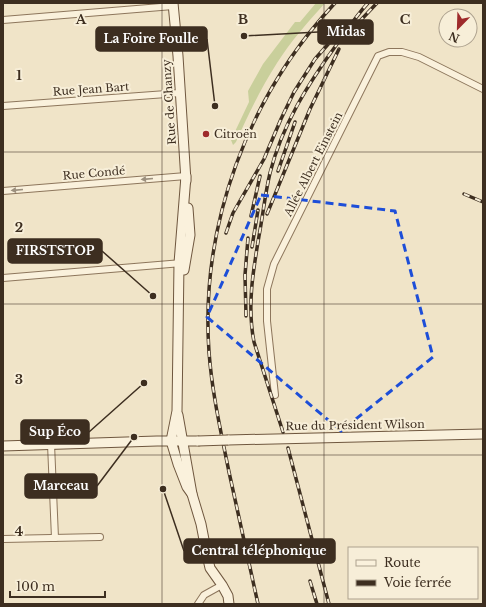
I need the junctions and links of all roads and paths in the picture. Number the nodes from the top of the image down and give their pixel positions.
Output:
1 (173, 4) edge
2 (3, 20) edge
3 (483, 89) edge
4 (180, 93) junction
5 (3, 106) edge
6 (186, 176) junction
7 (3, 191) edge
8 (182, 263) junction
9 (3, 278) edge
10 (275, 395) dead end
11 (177, 411) junction
12 (483, 434) edge
13 (171, 441) junction
14 (183, 441) junction
15 (51, 444) junction
16 (3, 446) edge
17 (192, 494) junction
18 (100, 537) dead end
19 (54, 538) junction
20 (3, 539) edge
21 (222, 585) junction
22 (198, 604) edge
23 (224, 604) edge
24 (229, 604) edge

1 - 2 street
1 - 4 main road, Rue de Chanzy
3 - 10 street, Allée Albert Einstein
4 - 5 street, Rue Jean Bart
4 - 6 main road, Rue de Chanzy
6 -> 7 street, Rue Condé
6 - 8 main road, Rue de Chanzy
8 - 9 street
8 - 11 main road, Rue de Chanzy
11 - 13 main road, Rue de Chanzy
11 - 14 main road, Rue de Chanzy
12 - 14 main road, Rue du Président Wilson, bridge
13 - 14 main road, Rue du Président Wilson
13 - 15 main road, Rue du Président Wilson
13 - 17 main road
14 - 17 main road, Rue de Chanzy
15 - 16 main road, Rue du Président Wilson
15 - 19 street
17 - 21 main road
18 - 19 street
19 - 20 street
21 - 22 street
21 - 23 main road
21 - 24 main road

